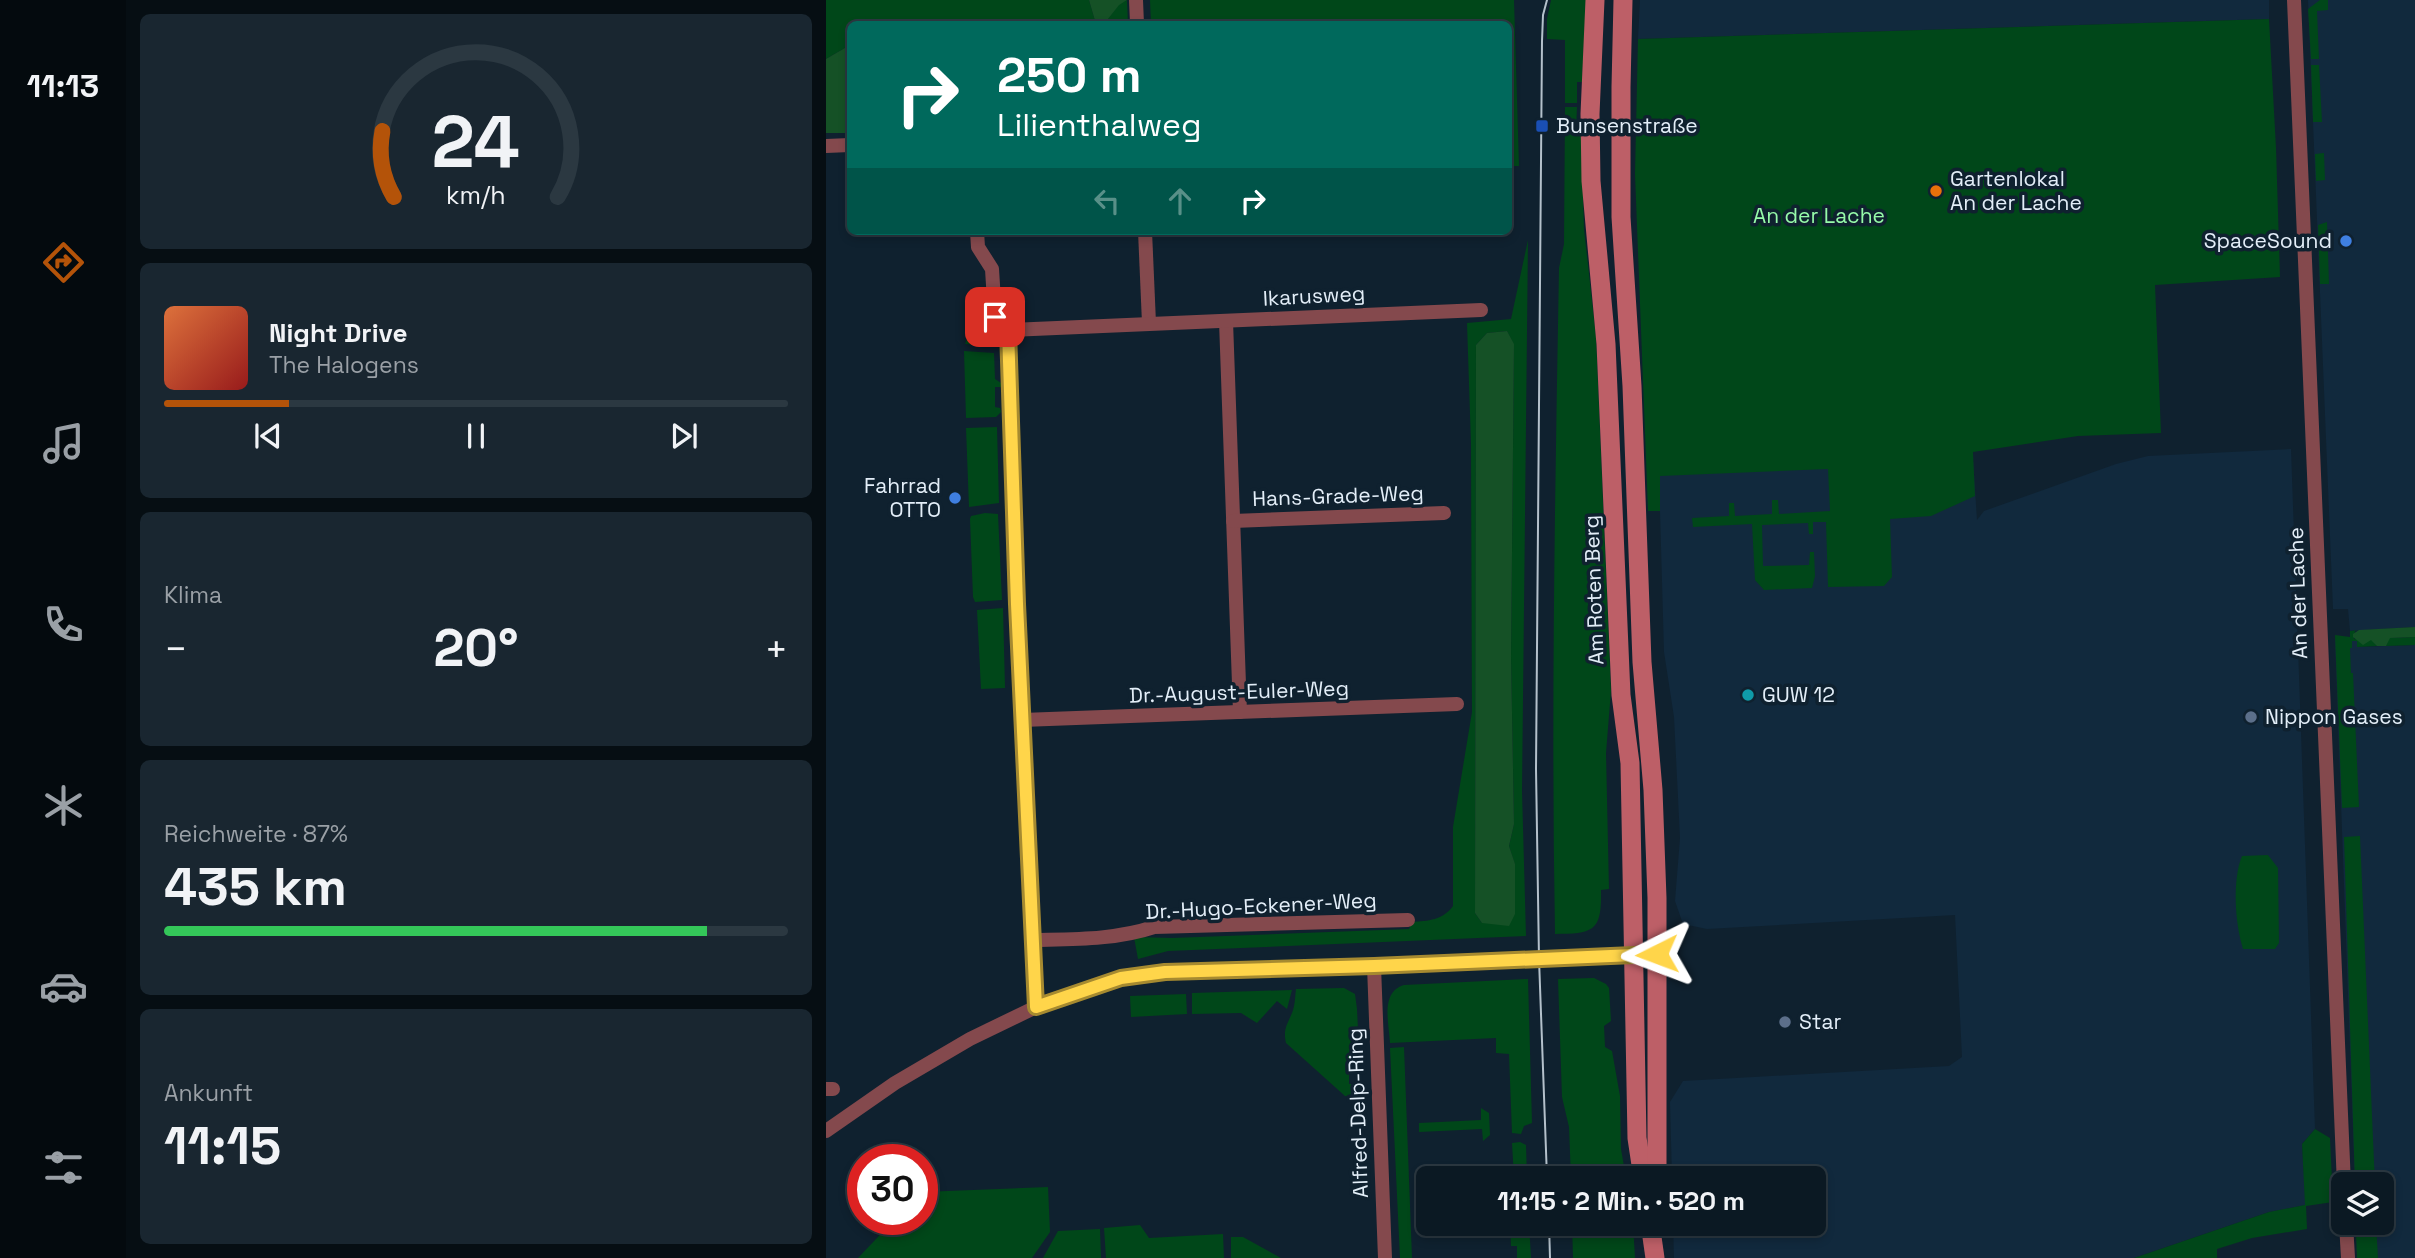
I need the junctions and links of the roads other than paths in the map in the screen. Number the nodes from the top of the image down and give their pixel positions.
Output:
1 (1136, 0) edge
2 (1595, 0) edge
3 (1623, 0) edge
4 (2294, 0) edge
5 (1136, 21) edge
6 (847, 145) edge
7 (826, 146) edge
8 (977, 235) edge
9 (1145, 235) edge
10 (1481, 310) dead end
11 (1226, 321) junction
12 (1149, 323) junction
13 (1008, 330) junction
14 (1444, 513) dead end
15 (1233, 521) junction
16 (1457, 705) dead end
17 (1240, 712) junction
18 (1022, 720) junction
19 (1408, 920) dead end
20 (1033, 940) junction
21 (1657, 954) junction
22 (1634, 955) junction
23 (1374, 966) junction
24 (1036, 1007) junction
25 (826, 1131) edge
26 (1641, 1166) edge
27 (1657, 1166) edge
28 (2343, 1172) edge
29 (2347, 1235) edge
30 (1652, 1236) edge
31 (1657, 1236) edge
32 (1385, 1258) edge
33 (1656, 1258) edge
34 (2348, 1258) edge

1 - 5 street
2 - 22 main road, Am Roten Berg
3 - 21 main road
4 - 28 street, An der Lache
6 - 7 street
8 - 13 street
9 - 12 street
10 - 11 street, Ikarusweg
11 - 12 street, Ikarusweg
11 - 15 street, Hans-Grade-Weg
12 - 13 street, Ikarusweg
13 - 18 street
14 - 15 street, Hans-Grade-Weg
15 - 17 street, Hans-Grade-Weg
16 - 17 street, Dr.-August-Euler-Weg
17 - 18 street, Dr.-August-Euler-Weg
18 - 20 street
19 - 20 street, Dr.-Hugo-Eckener-Weg
20 - 24 street
21 - 22 street
21 - 27 main road
22 - 23 street
22 - 26 main road, Am Roten Berg
23 - 24 street
23 - 32 street, Alfred-Delp-Ring
24 - 25 street
29 - 34 street
30 - 33 main road
31 - 33 main road

